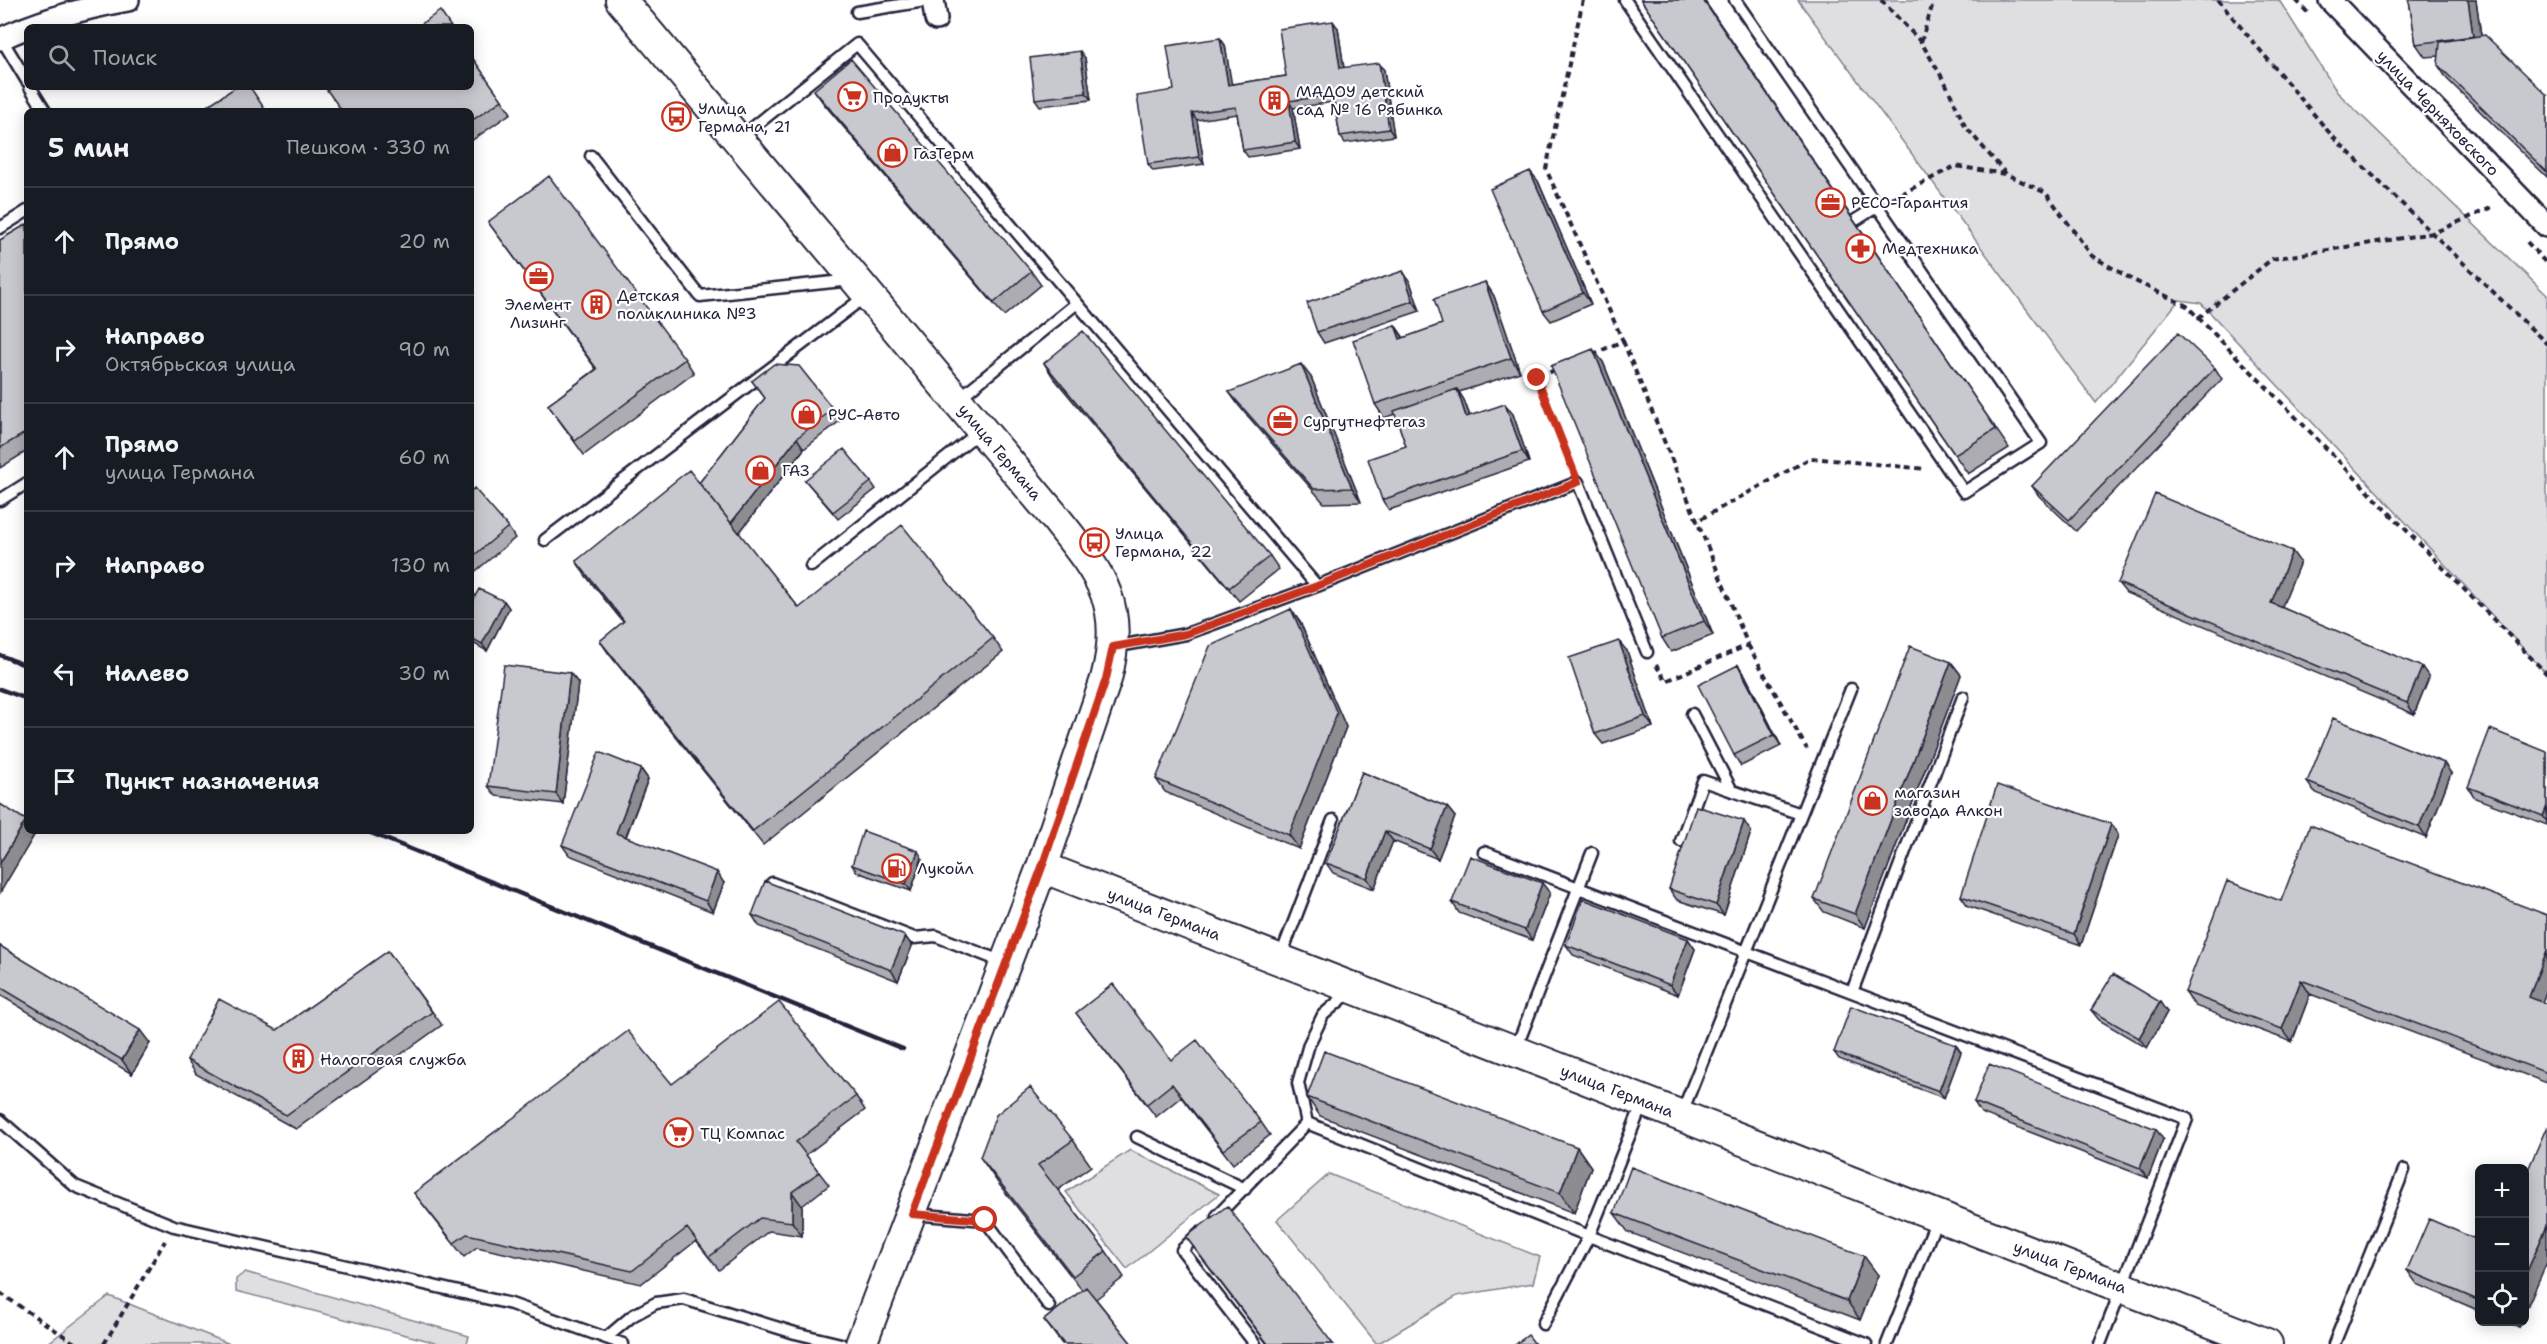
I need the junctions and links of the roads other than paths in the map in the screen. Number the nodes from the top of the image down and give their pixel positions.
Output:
1 (128, 0) edge
2 (621, 0) edge
3 (1625, 0) edge
4 (1735, 0) edge
5 (2330, 0) edge
6 (933, 6) edge
7 (857, 12) dead end
8 (35, 24) edge
9 (24, 28) edge
10 (1, 39) edge
11 (24, 76) edge
12 (32, 90) edge
13 (43, 108) edge
14 (738, 140) junction
15 (591, 156) dead end
16 (1878, 206) junction
17 (24, 213) edge
18 (2547, 226) edge
19 (0, 228) edge
20 (1831, 236) edge
21 (861, 288) junction
22 (1077, 303) junction
23 (956, 400) junction
24 (981, 430) junction
25 (24, 485) edge
26 (0, 500) edge
27 (545, 540) dead end
28 (811, 566) dead end
29 (1317, 586) junction
30 (1113, 647) junction
31 (1647, 652) road end
32 (1851, 689) dead end
33 (1964, 697) dead end
34 (1692, 714) dead end
35 (1732, 791) junction
36 (1801, 814) junction
37 (1334, 820) dead end
38 (1681, 841) dead end
39 (1484, 852) dead end
40 (1592, 853) dead end
41 (1042, 867) junction
42 (772, 883) edge
43 (1579, 888) junction
44 (1746, 951) junction
45 (1280, 958) junction
46 (1006, 963) junction
47 (1354, 988) junction
48 (1852, 992) junction
49 (1515, 1051) junction
50 (1643, 1101) junction
51 (1681, 1116) junction
52 (0, 1120) edge
53 (1307, 1123) junction
54 (1137, 1137) dead end
55 (2404, 1170) dead end
56 (1245, 1189) junction
57 (912, 1214) junction
58 (1938, 1216) junction
59 (1590, 1236) junction
60 (2122, 1288) junction
61 (1049, 1306) dead end
62 (1543, 1324) dead end
63 (606, 1338) junction
64 (623, 1344) edge
65 (841, 1344) edge
66 (861, 1344) edge
67 (1255, 1344) edge
68 (1866, 1344) edge
69 (1887, 1344) edge
70 (2100, 1344) edge
71 (2267, 1344) edge
72 (2334, 1344) edge

1 - 8 street
2 - 14 main road, улица Германа
3 - 16 lane
4 - 16 lane
5 - 18 street, улица Черняховского
6 - 7 lane
9 - 10 street
10 - 11 lane
12 - 13 lane
14 - 21 main road, улица Германа
14 - 22 lane
15 - 21 lane
16 - 20 lane
17 - 19 lane
21 - 23 main road, улица Германа
21 - 27 lane
22 - 23 lane
22 - 29 lane
23 - 24 main road, улица Германа
24 - 28 lane
24 - 30 main road, улица Германа
25 - 26 lane
29 - 30 lane
29 - 31 lane
30 - 41 main road, улица Германа
32 - 36 lane
33 - 48 lane
34 - 35 lane
35 - 36 lane
35 - 38 lane
36 - 44 lane
37 - 45 lane
39 - 43 lane
40 - 43 lane
41 - 45 main road, улица Германа
41 - 46 main road
42 - 46 lane
43 - 44 lane
43 - 49 lane
44 - 48 lane
44 - 51 lane
45 - 47 main road, улица Германа
46 - 57 main road
47 - 49 main road, улица Германа
47 - 53 lane
48 - 60 lane
49 - 50 main road, улица Германа
50 - 51 main road, улица Германа
50 - 59 lane
51 - 58 main road, улица Германа
52 - 63 lane
53 - 56 lane
53 - 59 lane
54 - 56 lane
55 - 72 lane
56 - 67 lane
57 - 61 lane
57 - 66 main road
58 - 60 main road, улица Германа
58 - 69 lane
59 - 62 lane
59 - 68 lane
60 - 70 lane
60 - 71 main road, улица Германа
63 - 64 lane
63 - 65 lane

